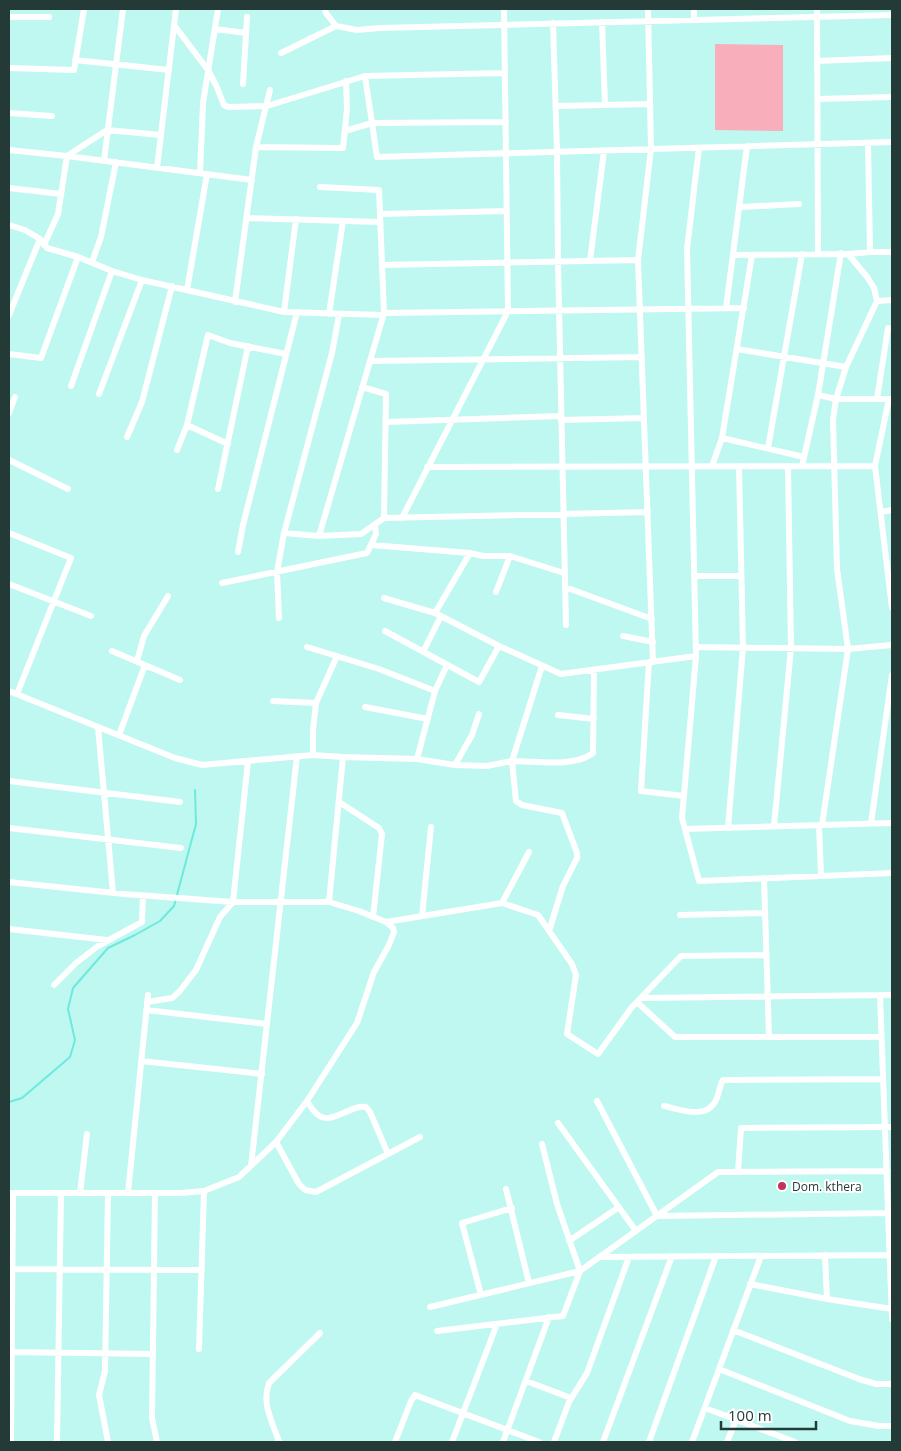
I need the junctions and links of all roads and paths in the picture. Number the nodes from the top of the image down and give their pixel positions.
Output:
1 (84, 9) edge
2 (122, 9) edge
3 (176, 9) edge
4 (218, 9) edge
5 (325, 9) edge
6 (504, 9) edge
7 (648, 9) edge
8 (694, 9) edge
9 (817, 9) edge
10 (892, 15) edge
11 (49, 17) dead end
12 (247, 17) dead end
13 (817, 17) junction
14 (9, 18) edge
15 (694, 20) junction
16 (648, 21) junction
17 (602, 22) junction
18 (553, 24) junction
19 (174, 25) junction
20 (504, 25) junction
21 (336, 26) junction
22 (215, 29) junction
23 (246, 33) junction
24 (281, 53) dead end
25 (892, 58) edge
26 (76, 60) junction
27 (817, 60) junction
28 (116, 64) junction
29 (9, 68) edge
30 (169, 70) junction
31 (208, 70) junction
32 (505, 73) junction
33 (365, 76) junction
34 (346, 81) junction
35 (243, 84) dead end
36 (270, 90) dead end
37 (892, 97) edge
38 (818, 99) junction
39 (650, 104) junction
40 (605, 105) junction
41 (267, 106) junction
42 (556, 106) junction
43 (9, 113) edge
44 (52, 116) dead end
45 (506, 122) junction
46 (372, 124) junction
47 (108, 130) junction
48 (345, 131) junction
49 (161, 135) junction
50 (892, 142) edge
51 (818, 144) junction
52 (868, 144) junction
53 (748, 146) junction
54 (256, 147) junction
55 (698, 148) junction
56 (651, 149) junction
57 (9, 150) edge
58 (604, 150) junction
59 (557, 152) junction
60 (506, 153) junction
61 (67, 156) junction
62 (104, 161) junction
63 (116, 162) junction
64 (157, 168) junction
65 (203, 174) junction
66 (252, 180) junction
67 (320, 187) dead end
68 (9, 188) edge
69 (61, 194) junction
70 (800, 204) dead end
71 (740, 207) junction
72 (507, 211) junction
73 (380, 214) junction
74 (246, 218) junction
75 (296, 219) junction
76 (342, 221) junction
77 (380, 222) junction
78 (9, 225) edge
79 (40, 239) junction
80 (44, 245) junction
81 (870, 252) junction
82 (892, 252) edge
83 (802, 254) junction
84 (818, 254) junction
85 (844, 254) junction
86 (733, 255) junction
87 (752, 255) junction
88 (78, 256) junction
89 (638, 260) junction
90 (558, 261) junction
91 (590, 261) junction
92 (92, 262) junction
93 (508, 262) junction
94 (382, 265) junction
95 (112, 271) junction
96 (142, 280) junction
97 (172, 286) junction
98 (188, 290) junction
99 (892, 300) edge
100 (877, 301) junction
101 (235, 302) junction
102 (726, 308) junction
103 (744, 308) junction
104 (640, 309) junction
105 (688, 309) junction
106 (559, 310) junction
107 (508, 311) junction
108 (284, 312) junction
109 (297, 312) junction
110 (329, 314) junction
111 (383, 314) junction
112 (9, 315) edge
113 (340, 315) junction
114 (888, 328) dead end
115 (248, 346) junction
116 (737, 349) junction
117 (9, 354) edge
118 (286, 354) junction
119 (642, 357) junction
120 (784, 357) junction
121 (560, 358) junction
122 (484, 359) junction
123 (370, 361) junction
124 (823, 363) junction
125 (846, 367) junction
126 (71, 386) dead end
127 (362, 387) junction
128 (98, 394) dead end
129 (818, 395) junction
130 (15, 398) dead end
131 (836, 399) junction
132 (877, 399) junction
133 (891, 399) edge
134 (9, 413) edge
135 (561, 418) junction
136 (644, 418) junction
137 (452, 420) junction
138 (386, 422) junction
139 (187, 425) junction
140 (127, 437) dead end
141 (722, 438) junction
142 (228, 444) junction
143 (768, 448) junction
144 (177, 450) dead end
145 (804, 457) junction
146 (9, 460) edge
147 (646, 466) junction
148 (692, 466) junction
149 (712, 466) junction
150 (738, 466) junction
151 (788, 466) junction
152 (802, 466) junction
153 (834, 466) junction
154 (875, 466) junction
155 (428, 467) junction
156 (562, 467) junction
157 (68, 489) dead end
158 (218, 489) dead end
159 (892, 510) edge
160 (648, 512) junction
161 (881, 512) junction
162 (563, 514) junction
163 (384, 518) junction
164 (402, 518) junction
165 (374, 525) junction
166 (9, 533) edge
167 (284, 533) junction
168 (319, 536) junction
169 (371, 545) junction
170 (238, 552) dead end
171 (470, 553) junction
172 (510, 556) junction
173 (278, 572) junction
174 (564, 574) junction
175 (694, 576) junction
176 (741, 576) junction
177 (222, 583) dead end
178 (9, 584) edge
179 (565, 587) junction
180 (496, 592) dead end
181 (168, 596) dead end
182 (384, 598) dead end
183 (54, 602) junction
184 (892, 608) edge
185 (438, 614) junction
186 (90, 616) dead end
187 (279, 618) dead end
188 (652, 619) junction
189 (566, 625) dead end
190 (386, 632) dead end
191 (623, 636) dead end
192 (653, 642) junction
193 (892, 645) edge
194 (498, 646) junction
195 (307, 647) dead end
196 (696, 647) junction
197 (743, 648) junction
198 (791, 648) junction
199 (848, 649) junction
200 (112, 651) dead end
201 (423, 652) junction
202 (337, 656) junction
203 (696, 656) junction
204 (137, 661) junction
205 (651, 662) junction
206 (146, 665) junction
207 (447, 665) junction
208 (542, 666) junction
209 (594, 670) junction
210 (892, 675) edge
211 (180, 680) dead end
212 (9, 691) edge
213 (435, 691) junction
214 (17, 694) junction
215 (273, 701) dead end
216 (316, 703) junction
217 (365, 707) dead end
218 (479, 714) dead end
219 (558, 715) dead end
220 (428, 719) junction
221 (594, 719) junction
222 (98, 727) junction
223 (119, 735) junction
224 (313, 755) junction
225 (297, 756) junction
226 (343, 757) junction
227 (417, 758) junction
228 (248, 761) junction
229 (512, 761) junction
230 (455, 765) junction
231 (9, 781) edge
232 (104, 793) junction
233 (684, 796) junction
234 (180, 802) dead end
235 (339, 802) junction
236 (871, 823) junction
237 (892, 823) edge
238 (821, 825) junction
239 (774, 826) junction
240 (431, 827) dead end
241 (9, 828) edge
242 (728, 828) junction
243 (685, 829) junction
244 (108, 840) junction
245 (181, 848) dead end
246 (528, 852) dead end
247 (892, 874) edge
248 (821, 876) junction
249 (764, 878) junction
250 (9, 882) edge
251 (113, 893) junction
252 (143, 896) junction
253 (234, 902) junction
254 (281, 902) junction
255 (329, 902) junction
256 (502, 903) junction
257 (765, 913) junction
258 (680, 915) dead end
259 (422, 916) junction
260 (373, 917) junction
261 (386, 922) junction
262 (9, 929) edge
263 (549, 931) junction
264 (107, 940) junction
265 (766, 955) junction
266 (54, 986) dead end
267 (880, 995) junction
268 (892, 995) edge
269 (768, 996) junction
270 (639, 1000) junction
271 (146, 1010) junction
272 (267, 1024) junction
273 (769, 1037) junction
274 (882, 1037) junction
275 (141, 1061) junction
276 (262, 1074) junction
277 (883, 1079) junction
278 (597, 1101) dead end
279 (307, 1102) junction
280 (664, 1106) dead end
281 (558, 1123) dead end
282 (889, 1127) edge
283 (86, 1134) dead end
284 (420, 1137) dead end
285 (276, 1142) junction
286 (542, 1144) dead end
287 (388, 1154) junction
288 (251, 1166) junction
289 (887, 1171) junction
290 (738, 1172) junction
291 (506, 1189) dead end
292 (204, 1190) junction
293 (11, 1193) edge
294 (61, 1193) junction
295 (80, 1193) junction
296 (108, 1193) junction
297 (128, 1193) junction
298 (155, 1193) junction
299 (619, 1207) junction
300 (512, 1208) junction
301 (888, 1214) junction
302 (657, 1216) junction
303 (636, 1230) junction
304 (569, 1241) junction
305 (825, 1255) junction
306 (890, 1255) junction
307 (672, 1256) junction
308 (716, 1256) junction
309 (761, 1256) junction
310 (600, 1257) junction
311 (629, 1257) junction
312 (11, 1269) edge
313 (60, 1270) junction
314 (106, 1270) junction
315 (154, 1270) junction
316 (202, 1270) junction
317 (580, 1271) junction
318 (529, 1283) junction
319 (750, 1284) junction
320 (481, 1295) junction
321 (827, 1299) junction
322 (430, 1307) dead end
323 (892, 1308) edge
324 (549, 1317) junction
325 (892, 1319) edge
326 (497, 1324) junction
327 (437, 1330) dead end
328 (733, 1330) junction
329 (320, 1333) dead end
330 (199, 1349) dead end
331 (10, 1352) edge
332 (59, 1353) junction
333 (105, 1354) junction
334 (153, 1354) junction
335 (719, 1368) junction
336 (526, 1381) junction
337 (892, 1384) edge
338 (571, 1398) junction
339 (705, 1408) junction
340 (463, 1413) junction
341 (736, 1420) junction
342 (892, 1426) edge
343 (507, 1430) junction
344 (11, 1442) edge
345 (58, 1442) edge
346 (108, 1442) edge
347 (157, 1442) edge
348 (280, 1442) edge
349 (395, 1442) edge
350 (452, 1442) edge
351 (503, 1442) edge
352 (539, 1442) edge
353 (554, 1442) edge
354 (603, 1442) edge
355 (649, 1442) edge
356 (692, 1442) edge
357 (727, 1442) edge
358 (795, 1442) edge

1 - 26 street
2 - 28 street
3 - 19 street
4 - 22 street
5 - 21 street
6 - 20 street
7 - 16 street
8 - 15 street
9 - 13 street
10 - 13 street
11 - 14 street
12 - 23 street
13 - 15 street
13 - 27 street
15 - 16 street
16 - 17 street
16 - 39 street
17 - 18 street
17 - 40 street
18 - 20 street
18 - 42 street
19 - 30 street
19 - 31 street
20 - 21 street
20 - 32 street
21 - 24 street
22 - 23 street
22 - 31 street
23 - 35 street
25 - 27 street
26 - 28 street
26 - 29 street
27 - 38 street
28 - 30 street
28 - 47 street
30 - 49 street
31 - 41 street
31 - 65 street
32 - 33 street
32 - 45 street
33 - 34 street
33 - 46 street
34 - 41 street
34 - 48 street
36 - 41 street
37 - 38 street
38 - 51 street
39 - 40 street
39 - 56 street
40 - 42 street
41 - 54 street
42 - 59 street
43 - 44 street
45 - 46 street
45 - 60 street
46 - 48 street
46 - 60 street
47 - 49 street
47 - 61 street
47 - 62 street
48 - 54 street
49 - 64 street
50 - 52 street
51 - 52 street
51 - 53 street
51 - 84 street
52 - 81 street
53 - 55 street
53 - 71 street
54 - 66 street
55 - 56 street
55 - 105 street
56 - 58 street
56 - 89 street
57 - 61 street
58 - 59 street
58 - 91 street
59 - 60 street
59 - 90 street
60 - 72 street
61 - 62 street
61 - 69 street
62 - 63 street
63 - 64 street
63 - 92 street
64 - 65 street
65 - 66 street
65 - 98 street
66 - 74 street
67 - 73 street
68 - 69 street
69 - 80 street
70 - 71 street
71 - 86 street
72 - 73 street
72 - 93 street
73 - 77 street
74 - 75 street
74 - 101 street
75 - 76 street
75 - 108 street
76 - 77 street
76 - 110 street
77 - 94 street
78 - 79 street
79 - 80 street
79 - 112 street
80 - 88 street
81 - 82 street
81 - 85 street
83 - 84 street
83 - 87 street
83 - 120 street
84 - 85 street
85 - 100 street
85 - 124 street
86 - 87 street
86 - 102 street
87 - 103 street
88 - 92 street
88 - 117 street
89 - 91 street
89 - 104 street
90 - 91 street
90 - 93 street
90 - 106 street
92 - 95 street
93 - 94 street
93 - 107 street
94 - 111 street
95 - 96 street
95 - 126 street
96 - 97 street
96 - 128 street
97 - 98 street
97 - 140 street
98 - 101 street
99 - 100 street
100 - 125 street
101 - 108 street
102 - 103 street
102 - 105 street
103 - 116 street
104 - 105 street
104 - 106 street
104 - 119 street
105 - 148 street
106 - 107 street
106 - 121 street
107 - 111 street
107 - 122 street
108 - 109 street
109 - 110 street
109 - 118 street
110 - 113 street
111 - 113 street
111 - 123 street
113 - 167 street
114 - 132 street
115 - 118 street
115 - 139 street
115 - 142 street
116 - 120 street
116 - 141 street
118 - 170 street
119 - 121 street
119 - 136 street
120 - 124 street
120 - 143 street
121 - 122 street
121 - 135 street
122 - 123 street
122 - 137 street
123 - 127 street
124 - 125 street
124 - 129 street
125 - 131 street
127 - 138 street
127 - 168 street
129 - 131 street
129 - 145 street
130 - 134 street
131 - 132 street
131 - 153 street
132 - 133 street
133 - 154 street
135 - 136 street
135 - 137 street
135 - 156 street
136 - 147 street
137 - 138 street
137 - 155 street
138 - 163 street
139 - 142 street
139 - 144 street
141 - 143 street
141 - 149 street
142 - 158 street
143 - 145 street
145 - 152 street
146 - 157 street
147 - 148 street
147 - 156 street
147 - 160 street
148 - 149 street
148 - 175 street
149 - 150 street
150 - 151 street
150 - 176 street
151 - 152 street
151 - 198 street
152 - 153 street
153 - 154 street
153 - 199 street
154 - 161 street
155 - 156 street
155 - 164 street
156 - 162 street
159 - 161 street
160 - 162 street
160 - 188 street
161 - 184 street
162 - 164 street
162 - 174 street
163 - 164 street
163 - 165 street
165 - 168 street
165 - 169 street
166 - 183 street
167 - 168 street
167 - 173 street
169 - 171 street
169 - 173 street
171 - 172 street
171 - 185 street
172 - 174 street
172 - 180 street
173 - 177 street
173 - 187 street
174 - 179 street
175 - 176 street
175 - 196 street
176 - 197 street
178 - 183 street
179 - 188 street
179 - 189 street
181 - 204 street
182 - 185 street
183 - 186 street
183 - 214 street
185 - 194 street
185 - 201 street
188 - 192 street
190 - 201 street
191 - 192 street
192 - 205 street
193 - 199 street
194 - 207 street
194 - 208 street
195 - 202 street
196 - 197 street
196 - 203 street
197 - 198 street
197 - 242 street
198 - 199 street
198 - 239 street
199 - 238 street
200 - 204 street
201 - 207 street
202 - 213 street
202 - 216 street
203 - 205 street
203 - 233 street
204 - 206 street
205 - 209 street
205 - 233 street
206 - 211 street
206 - 223 street
207 - 213 street
208 - 209 street
208 - 229 street
209 - 221 street
210 - 236 street
212 - 214 street
213 - 220 street
214 - 222 street
215 - 216 street
216 - 224 street
217 - 220 street
218 - 230 street
219 - 221 street
220 - 227 street
221 - 229 street
222 - 223 street
222 - 232 street
223 - 228 street
224 - 225 street
224 - 226 street
225 - 228 street
225 - 254 street
226 - 227 street
226 - 235 street
227 - 230 street
228 - 253 street
229 - 230 street
229 - 263 street
231 - 232 street
232 - 234 street
232 - 244 street
233 - 243 street
235 - 255 street
235 - 260 street
236 - 237 street
236 - 238 street
238 - 239 street
238 - 248 street
239 - 242 street
240 - 259 street
241 - 244 street
242 - 243 street
243 - 249 street
244 - 245 street
244 - 251 street
246 - 256 street
247 - 248 street
248 - 249 street
249 - 257 street
250 - 251 street
251 - 252 street
252 - 253 street
252 - 264 street
253 - 254 street
253 - 271 street
254 - 255 street
254 - 272 street
255 - 260 street
256 - 259 street
256 - 263 street
257 - 258 street
257 - 265 street
259 - 261 street
260 - 261 street
261 - 279 street
262 - 264 street
263 - 270 street
264 - 266 street
265 - 269 street
265 - 270 street
267 - 268 street
267 - 269 street
267 - 274 street
269 - 270 street
269 - 273 street
270 - 273 street
271 - 272 street
271 - 275 street
272 - 276 street
273 - 274 street
274 - 277 street
275 - 276 street
275 - 297 street
276 - 288 street
277 - 280 street
277 - 282 street
278 - 302 street
279 - 285 street
279 - 287 street
281 - 299 street
282 - 289 street
282 - 290 street
283 - 295 street
284 - 287 street
285 - 287 street
285 - 288 street
286 - 304 street
288 - 292 street
289 - 290 street
289 - 301 street
290 - 302 street
291 - 300 street
292 - 298 street
292 - 316 street
293 - 294 street
293 - 312 street
294 - 295 street
294 - 313 street
295 - 296 street
296 - 297 street
296 - 314 street
297 - 298 street
298 - 315 street
299 - 303 street
299 - 304 street
300 - 318 street
300 - 320 street
301 - 302 street
301 - 306 street
302 - 303 street
303 - 310 street
304 - 317 street
305 - 306 street
305 - 309 street
305 - 321 street
306 - 323 street
307 - 308 street
307 - 311 street
307 - 354 street
308 - 309 street
308 - 355 street
309 - 319 street
310 - 311 street
310 - 317 street
311 - 338 street
312 - 313 street
312 - 331 street
313 - 314 street
313 - 332 street
314 - 315 street
314 - 333 street
315 - 316 street
315 - 334 street
316 - 330 street
317 - 318 street
317 - 324 street
318 - 320 street
319 - 321 street
319 - 328 street
320 - 322 street
321 - 323 street
323 - 325 street
324 - 326 street
324 - 336 street
326 - 327 street
326 - 340 street
328 - 335 street
328 - 337 street
329 - 348 street
331 - 332 street
331 - 344 street
332 - 333 street
332 - 345 street
333 - 334 street
333 - 346 street
334 - 347 street
335 - 339 street
335 - 342 street
336 - 338 street
336 - 343 street
338 - 353 street
339 - 341 street
339 - 356 street
340 - 343 street
340 - 349 street
340 - 350 street
341 - 357 street
341 - 358 street
343 - 351 street
343 - 352 street

